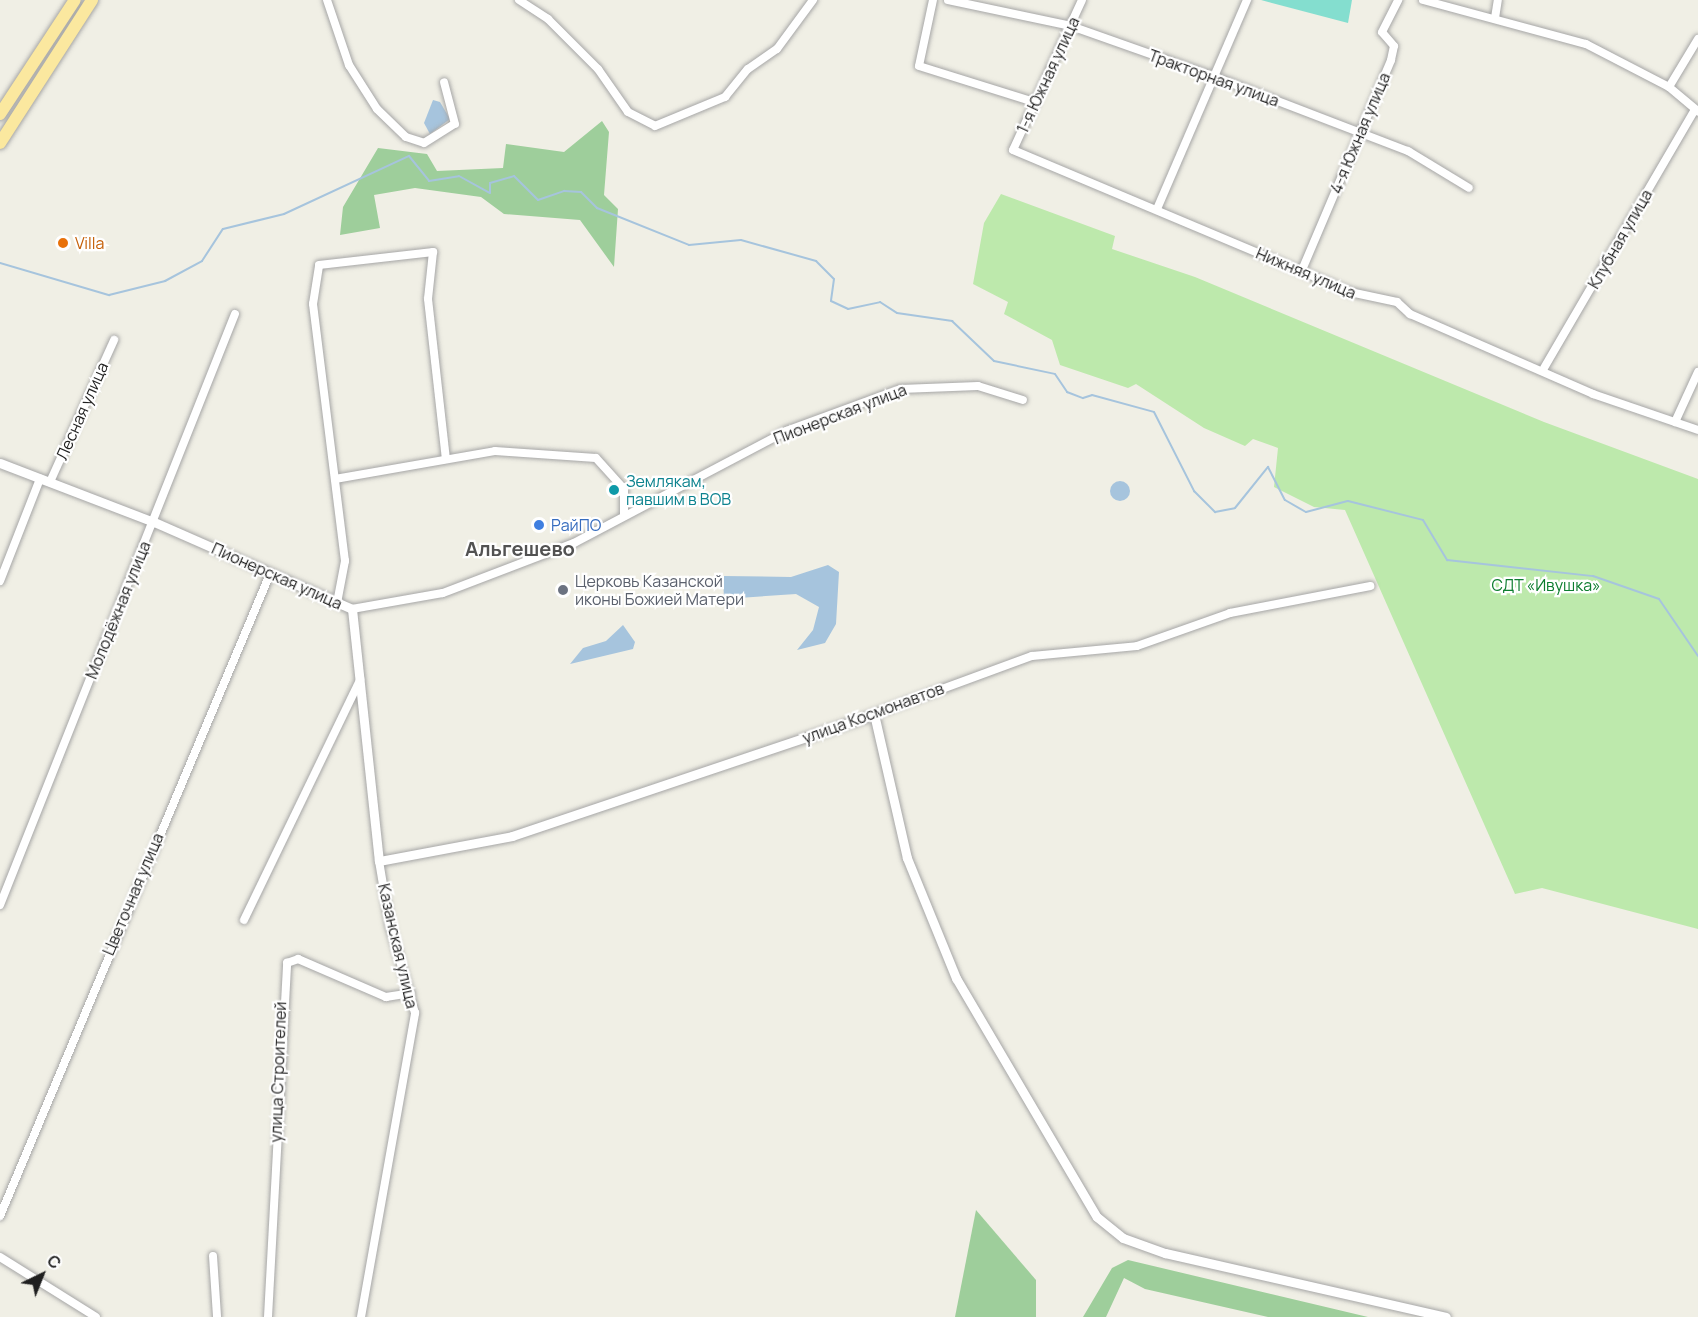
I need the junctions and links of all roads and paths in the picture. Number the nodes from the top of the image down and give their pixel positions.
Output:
1 (75, 0) edge
2 (92, 0) edge
3 (327, 0) edge
4 (519, 0) edge
5 (813, 0) edge
6 (933, 0) edge
7 (948, 0) edge
8 (1082, 0) edge
9 (1247, 0) edge
10 (1398, 0) edge
11 (1423, 0) edge
12 (1498, 0) edge
13 (1494, 18) junction
14 (1071, 26) junction
15 (1698, 39) edge
16 (1215, 77) junction
17 (444, 82) dead end
18 (1669, 87) junction
19 (1034, 102) junction
20 (1696, 111) edge
21 (0, 114) edge
22 (1359, 133) junction
23 (0, 143) edge
24 (1013, 150) joint
25 (1469, 188) dead end
26 (1157, 209) junction
27 (1302, 270) junction
28 (235, 314) dead end
29 (114, 340) dead end
30 (1544, 368) junction
31 (1698, 372) edge
32 (1023, 400) dead end
33 (1675, 422) junction
34 (1698, 430) edge
35 (446, 459) junction
36 (0, 464) edge
37 (40, 479) junction
38 (335, 479) junction
39 (50, 483) junction
40 (624, 516) junction
41 (154, 522) junction
42 (270, 574) junction
43 (0, 580) edge
44 (1370, 586) dead end
45 (336, 603) junction
46 (351, 609) junction
47 (360, 680) junction
48 (874, 714) junction
49 (379, 861) junction
50 (0, 905) edge
51 (244, 920) dead end
52 (411, 993) junction
53 (0, 1216) edge
54 (213, 1256) dead end
55 (0, 1257) edge
56 (96, 1317) edge
57 (217, 1317) edge
58 (268, 1317) edge
59 (361, 1317) edge
60 (1446, 1317) edge

1 - 21 main road
2 - 23 main road
3 - 17 street
4 - 5 street
6 - 19 street
7 - 14 street, Тракторная улица
8 - 14 street, 1-я Южная улица
9 - 16 street
10 - 22 street, 4-я Южная улица
11 - 13 street
12 - 13 street
13 - 18 street
14 - 16 street, Тракторная улица
14 - 19 street, 1-я Южная улица
15 - 18 street
16 - 22 street, Тракторная улица
16 - 26 street
18 - 20 street
19 - 24 street, 1-я Южная улица
20 - 30 street, Клубная улица
22 - 25 street, Тракторная улица
22 - 27 street, 4-я Южная улица
24 - 26 street, Нижняя улица
26 - 27 street, Нижняя улица
27 - 30 street, Нижняя улица
28 - 41 street, Молодёжная улица
29 - 39 street, Лесная улица
30 - 33 street, Нижняя улица
31 - 33 street
32 - 40 street, Пионерская улица
33 - 34 street, Нижняя улица
35 - 38 street
35 - 38 street
35 - 40 street
36 - 37 street, Пионерская улица
37 - 39 street, Пионерская улица
37 - 43 street
38 - 45 street
39 - 41 street, Пионерская улица
40 - 46 street, Пионерская улица
41 - 42 street, Пионерская улица
41 - 50 street, Молодёжная улица
42 - 45 street, Пионерская улица
42 - 53 street, Цветочная улица
44 - 48 street, улица Космонавтов
45 - 46 street, Пионерская улица
46 - 47 street, Казанская улица
47 - 49 street, Казанская улица
47 - 51 street
48 - 49 street, улица Космонавтов
48 - 60 street
49 - 52 street, Казанская улица
52 - 58 street, улица Строителей
52 - 59 street, Казанская улица
54 - 57 street
55 - 56 street

